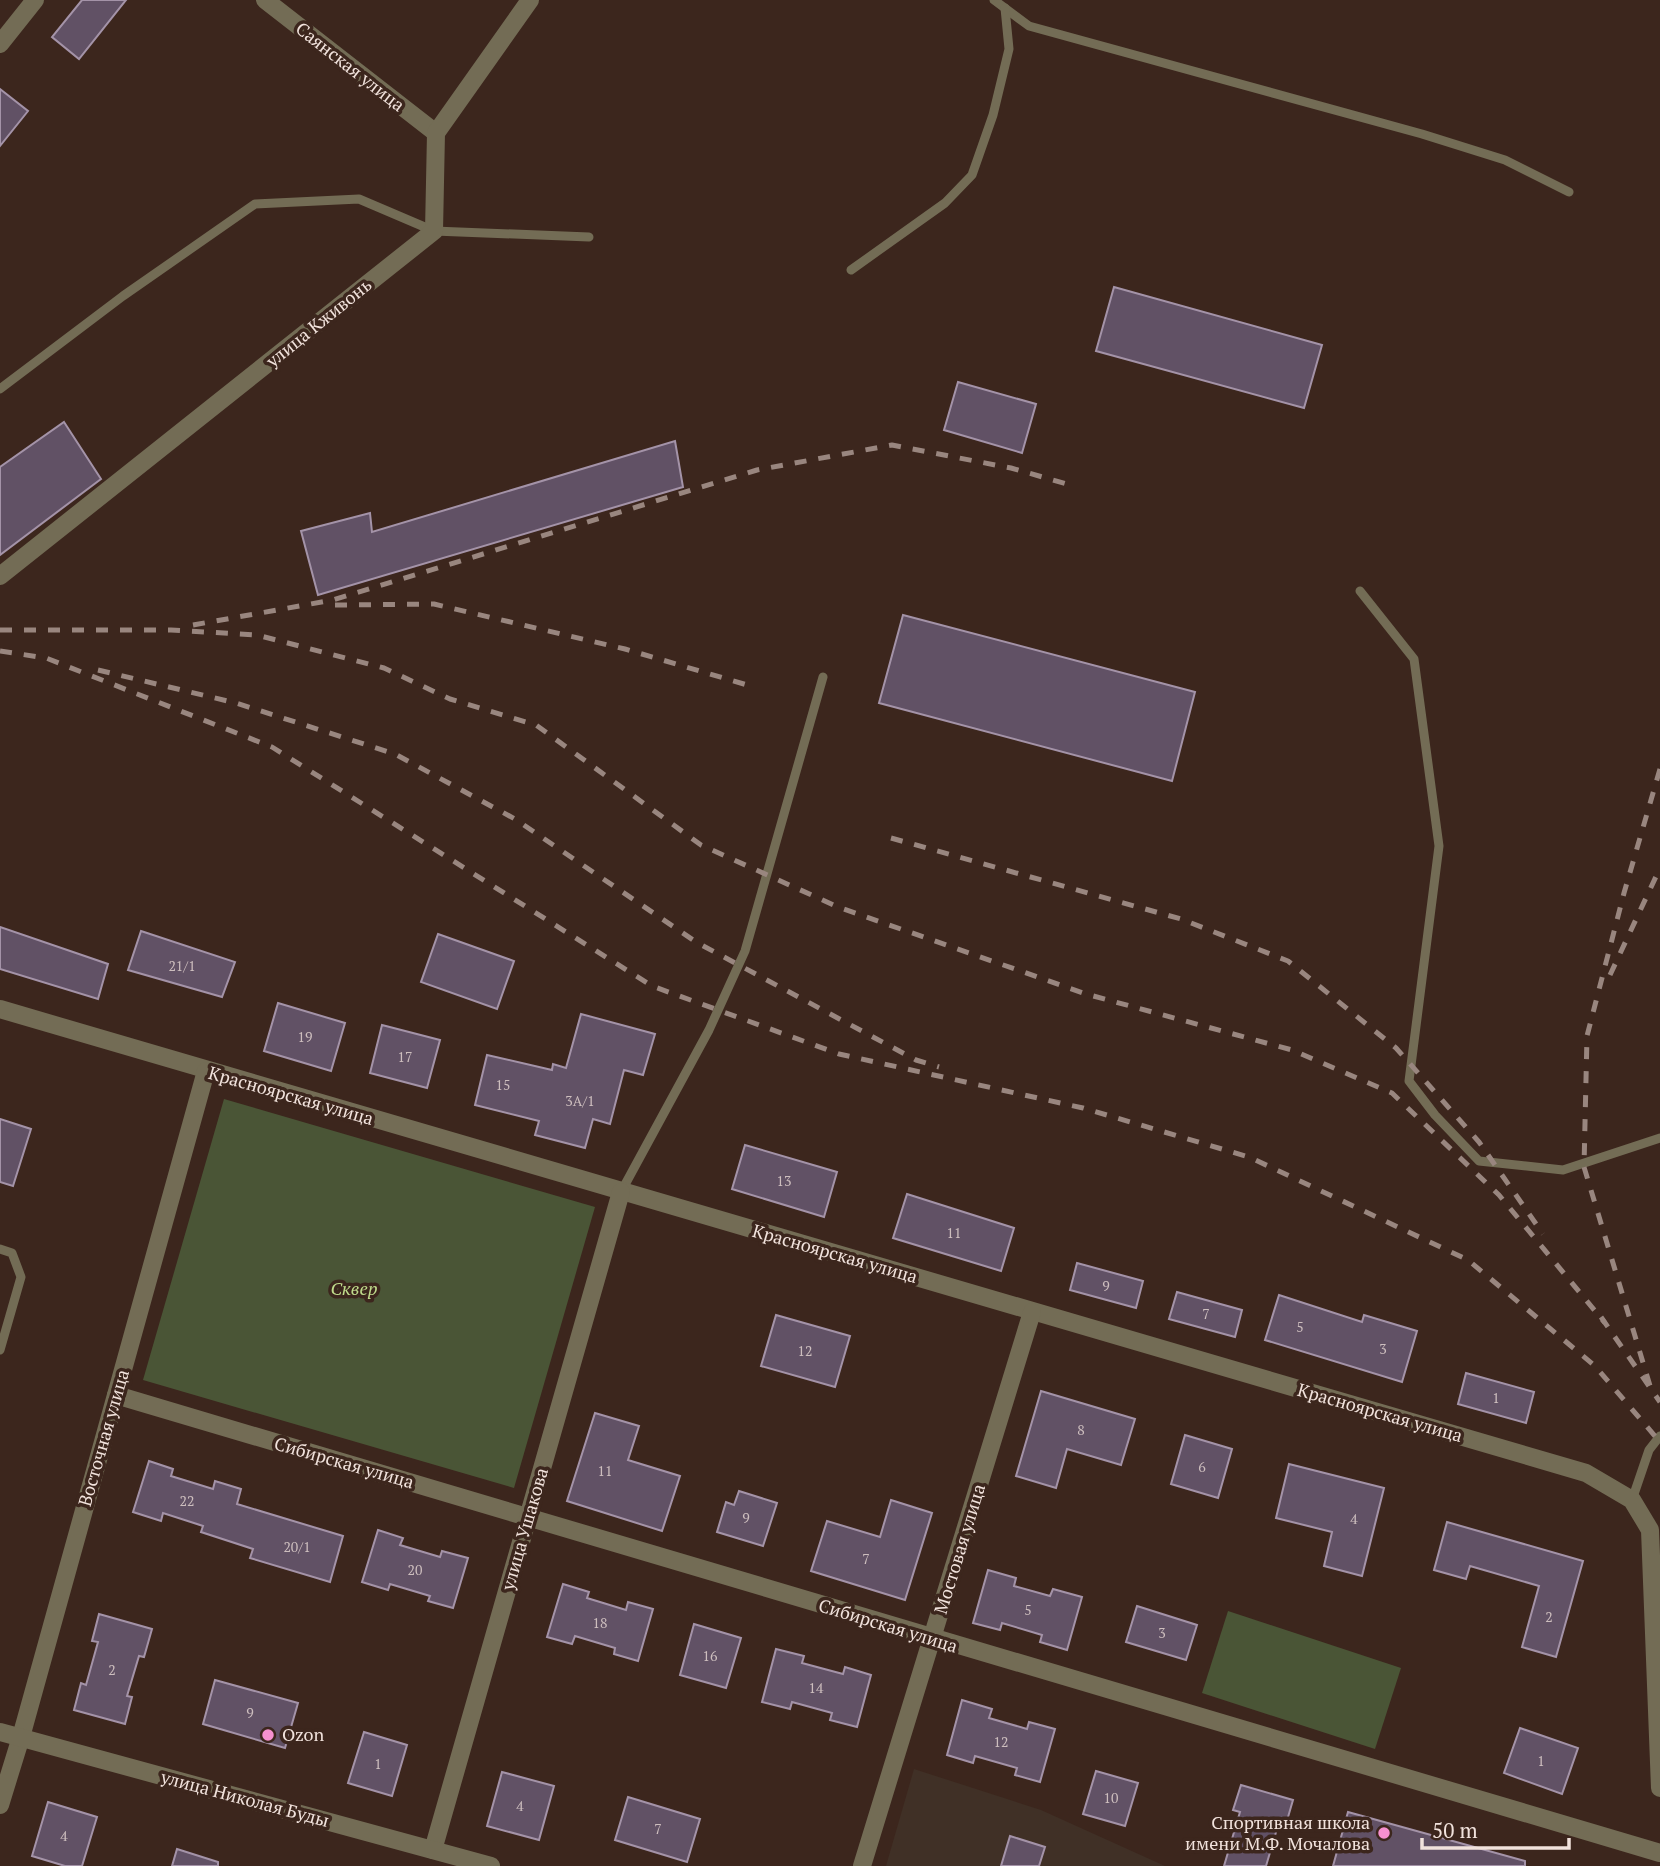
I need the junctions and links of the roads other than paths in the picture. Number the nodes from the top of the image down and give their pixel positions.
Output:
1 (35, 0) edge
2 (265, 0) edge
3 (530, 0) edge
4 (995, 0) edge
5 (1005, 8) junction
6 (0, 44) edge
7 (436, 133) junction
8 (1569, 192) dead end
9 (434, 231) junction
10 (589, 237) dead end
11 (851, 270) dead end
12 (0, 389) edge
13 (0, 576) edge
14 (1360, 591) dead end
15 (823, 677) dead end
16 (0, 1009) edge
17 (206, 1071) junction
18 (1660, 1138) edge
19 (621, 1192) junction
20 (0, 1250) edge
21 (1032, 1311) junction
22 (0, 1350) edge
23 (116, 1395) junction
24 (1660, 1436) edge
25 (1632, 1500) junction
26 (528, 1517) junction
27 (932, 1639) junction
28 (0, 1732) edge
29 (21, 1737) junction
30 (1660, 1788) edge
31 (0, 1805) edge
32 (1660, 1853) edge
33 (430, 1858) edge
34 (491, 1866) edge
35 (862, 1866) edge

1 - 6 street
2 - 7 street, Саянская улица
3 - 7 street
4 - 5 lane
5 - 8 lane
5 - 11 lane
7 - 9 street
9 - 10 lane
9 - 12 lane
9 - 13 street, улица Кживонь
14 - 18 lane
15 - 19 lane
16 - 17 street, Красноярская улица
17 - 19 street, Красноярская улица
17 - 23 street, Восточная улица
19 - 21 street, Красноярская улица
19 - 26 street, улица Ушакова
20 - 22 lane
21 - 25 street, Красноярская улица
21 - 27 street, Мостовая улица
23 - 26 street, Сибирская улица
23 - 29 street, Восточная улица
24 - 25 lane
25 - 30 street, Красноярская улица
26 - 27 street, Сибирская улица
26 - 33 street, улица Ушакова
27 - 32 street, Сибирская улица
27 - 35 street, Мостовая улица
28 - 29 street, улица Николая Буды
29 - 31 street, Восточная улица
29 - 33 street, улица Николая Буды
33 - 34 street, улица Николая Буды

